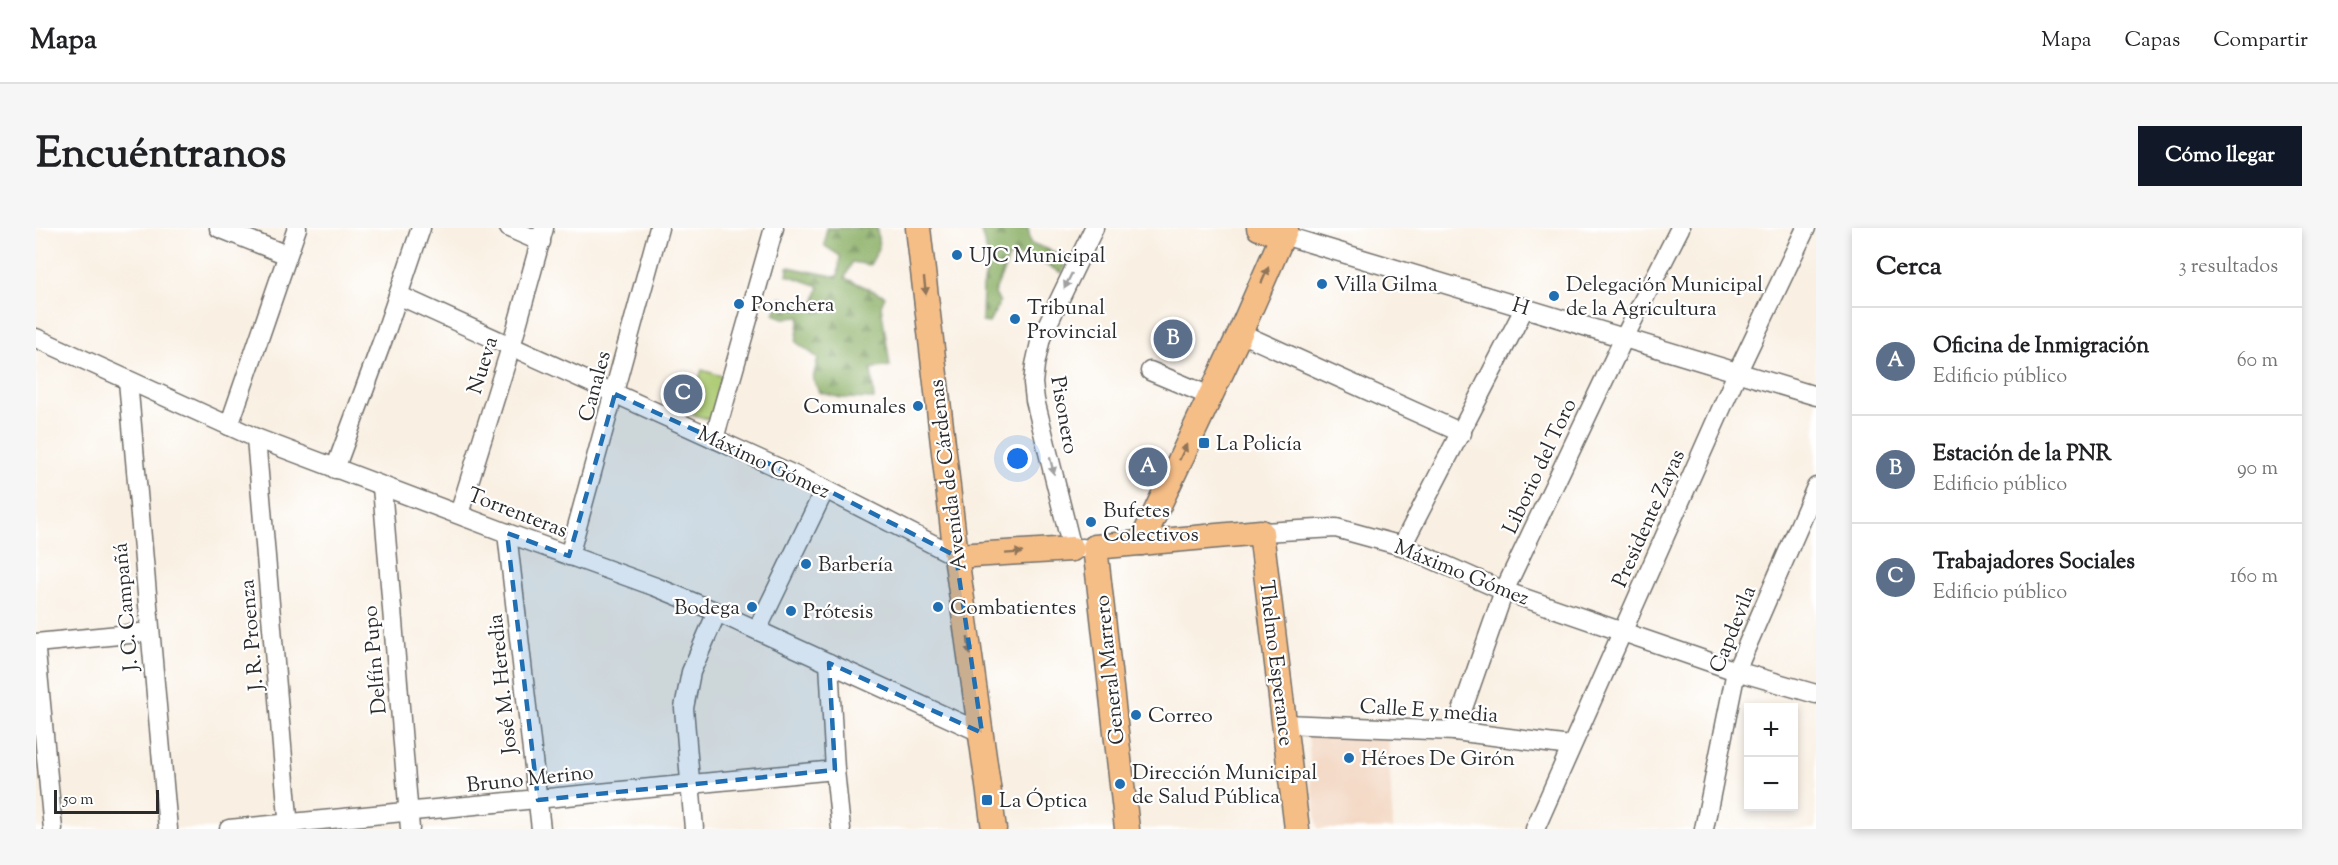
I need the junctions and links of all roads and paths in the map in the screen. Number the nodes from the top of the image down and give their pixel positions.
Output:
1 (219, 228) edge
2 (297, 228) edge
3 (421, 228) edge
4 (509, 228) edge
5 (659, 228) edge
6 (774, 228) edge
7 (918, 228) edge
8 (1094, 228) edge
9 (1259, 228) edge
10 (1680, 228) edge
11 (1806, 228) edge
12 (1284, 232) edge
13 (543, 235) edge
14 (287, 255) junction
15 (398, 295) junction
16 (1525, 307) junction
17 (1240, 333) junction
18 (36, 338) edge
19 (1624, 338) junction
20 (511, 347) junction
21 (1150, 371) dead end
22 (1738, 371) junction
23 (128, 381) junction
24 (615, 394) junction
25 (1210, 396) junction
26 (1816, 396) edge
27 (229, 426) junction
28 (1462, 433) junction
29 (256, 438) junction
30 (714, 439) junction
31 (335, 468) junction
32 (382, 487) junction
33 (1816, 487) edge
34 (825, 489) junction
35 (459, 514) junction
36 (1261, 532) junction
37 (507, 533) junction
38 (1141, 543) junction
39 (1402, 546) junction
40 (1084, 548) junction
41 (569, 556) junction
42 (956, 556) junction
43 (1504, 591) junction
44 (717, 612) junction
45 (757, 630) junction
46 (1622, 631) junction
47 (150, 632) junction
48 (36, 643) edge
49 (36, 651) edge
50 (829, 663) junction
51 (1736, 671) junction
52 (1816, 694) edge
53 (1284, 724) junction
54 (1455, 731) junction
55 (982, 733) junction
56 (1570, 746) junction
57 (834, 770) junction
58 (690, 785) junction
59 (537, 800) junction
60 (410, 821) edge
61 (289, 826) edge
62 (53, 829) edge
63 (168, 829) edge
64 (229, 829) edge
65 (541, 829) edge
66 (694, 829) edge
67 (841, 829) edge
68 (994, 829) edge
69 (1127, 829) edge
70 (1297, 829) edge
71 (1535, 829) edge
72 (1704, 829) edge

1 - 14 street
2 - 14 street
3 - 15 street
4 - 13 street
5 - 24 street, Canales
6 - 30 street
7 -> 42 main road, Avenida de Cárdenas
8 -> 40 street, Pisonero
9 - 12 main road, H
10 - 19 street, Liborio del Toro
11 - 22 street, Presidente Zayas
12 - 16 street, H
17 -> 12 main road
13 - 20 street, Nueva
14 - 27 street
15 - 20 street, Máximo Gómez
15 - 31 street
16 - 19 street, H
16 - 28 street
17 - 25 main road
17 - 28 street
18 - 23 street, Torrenteras
19 - 22 street, H
19 - 43 street, Liborio del Toro
20 - 24 street, Máximo Gómez
20 - 35 street, Nueva
21 - 25 street
22 - 26 street, H
22 - 46 street, Presidente Zayas
23 - 27 street, Torrenteras
23 - 47 street, J. C. Campañá
24 - 30 street, Máximo Gómez
24 - 41 street, Canales
38 -> 25 main road
27 - 29 street, Torrenteras
28 - 39 street
29 - 31 street, Torrenteras
29 - 61 street, J. R. Proenza
30 - 34 street, Máximo Gómez
31 - 32 street, Torrenteras
32 - 35 street, Torrenteras
32 - 60 street, Delfín Pupo
33 - 51 street, Capdevila
34 - 42 street, Máximo Gómez
34 - 45 street
35 - 37 street, Torrenteras
36 - 38 main road, Máximo Gómez
36 - 39 street, Máximo Gómez
36 - 53 main road, Thelmo Esperance
37 - 41 street, Torrenteras
37 - 59 street, José M. Heredia
38 - 40 main road, Máximo Gómez
39 - 43 street, Máximo Gómez
42 -> 40 main road, Máximo Gómez
40 - 69 main road, General Marrero
41 - 44 street, Torrenteras
42 -> 55 main road, Avenida de Cárdenas
43 - 46 street, Máximo Gómez
43 - 54 street, Liborio del Toro
44 - 45 street, Torrenteras
44 - 58 street
45 - 50 street, Torrenteras
46 - 51 street, Máximo Gómez
46 - 56 street, Presidente Zayas
47 - 48 street
47 - 63 street, J. C. Campañá
49 - 62 street
50 - 55 street, Torrenteras
50 - 57 street
51 - 52 street, Máximo Gómez
51 - 72 street, Capdevila
53 - 54 street, Calle E y media
53 - 70 main road, Thelmo Esperance
54 - 56 street, Calle E y media
55 - 68 main road, Avenida de Cárdenas
56 - 71 street, Presidente Zayas
57 - 58 street, Bruno Merino
57 - 67 street
58 - 59 street, Bruno Merino
58 - 66 street
59 - 60 street, Bruno Merino
59 - 65 street, José M. Heredia
60 - 61 street, Bruno Merino
61 - 64 street, Bruno Merino

